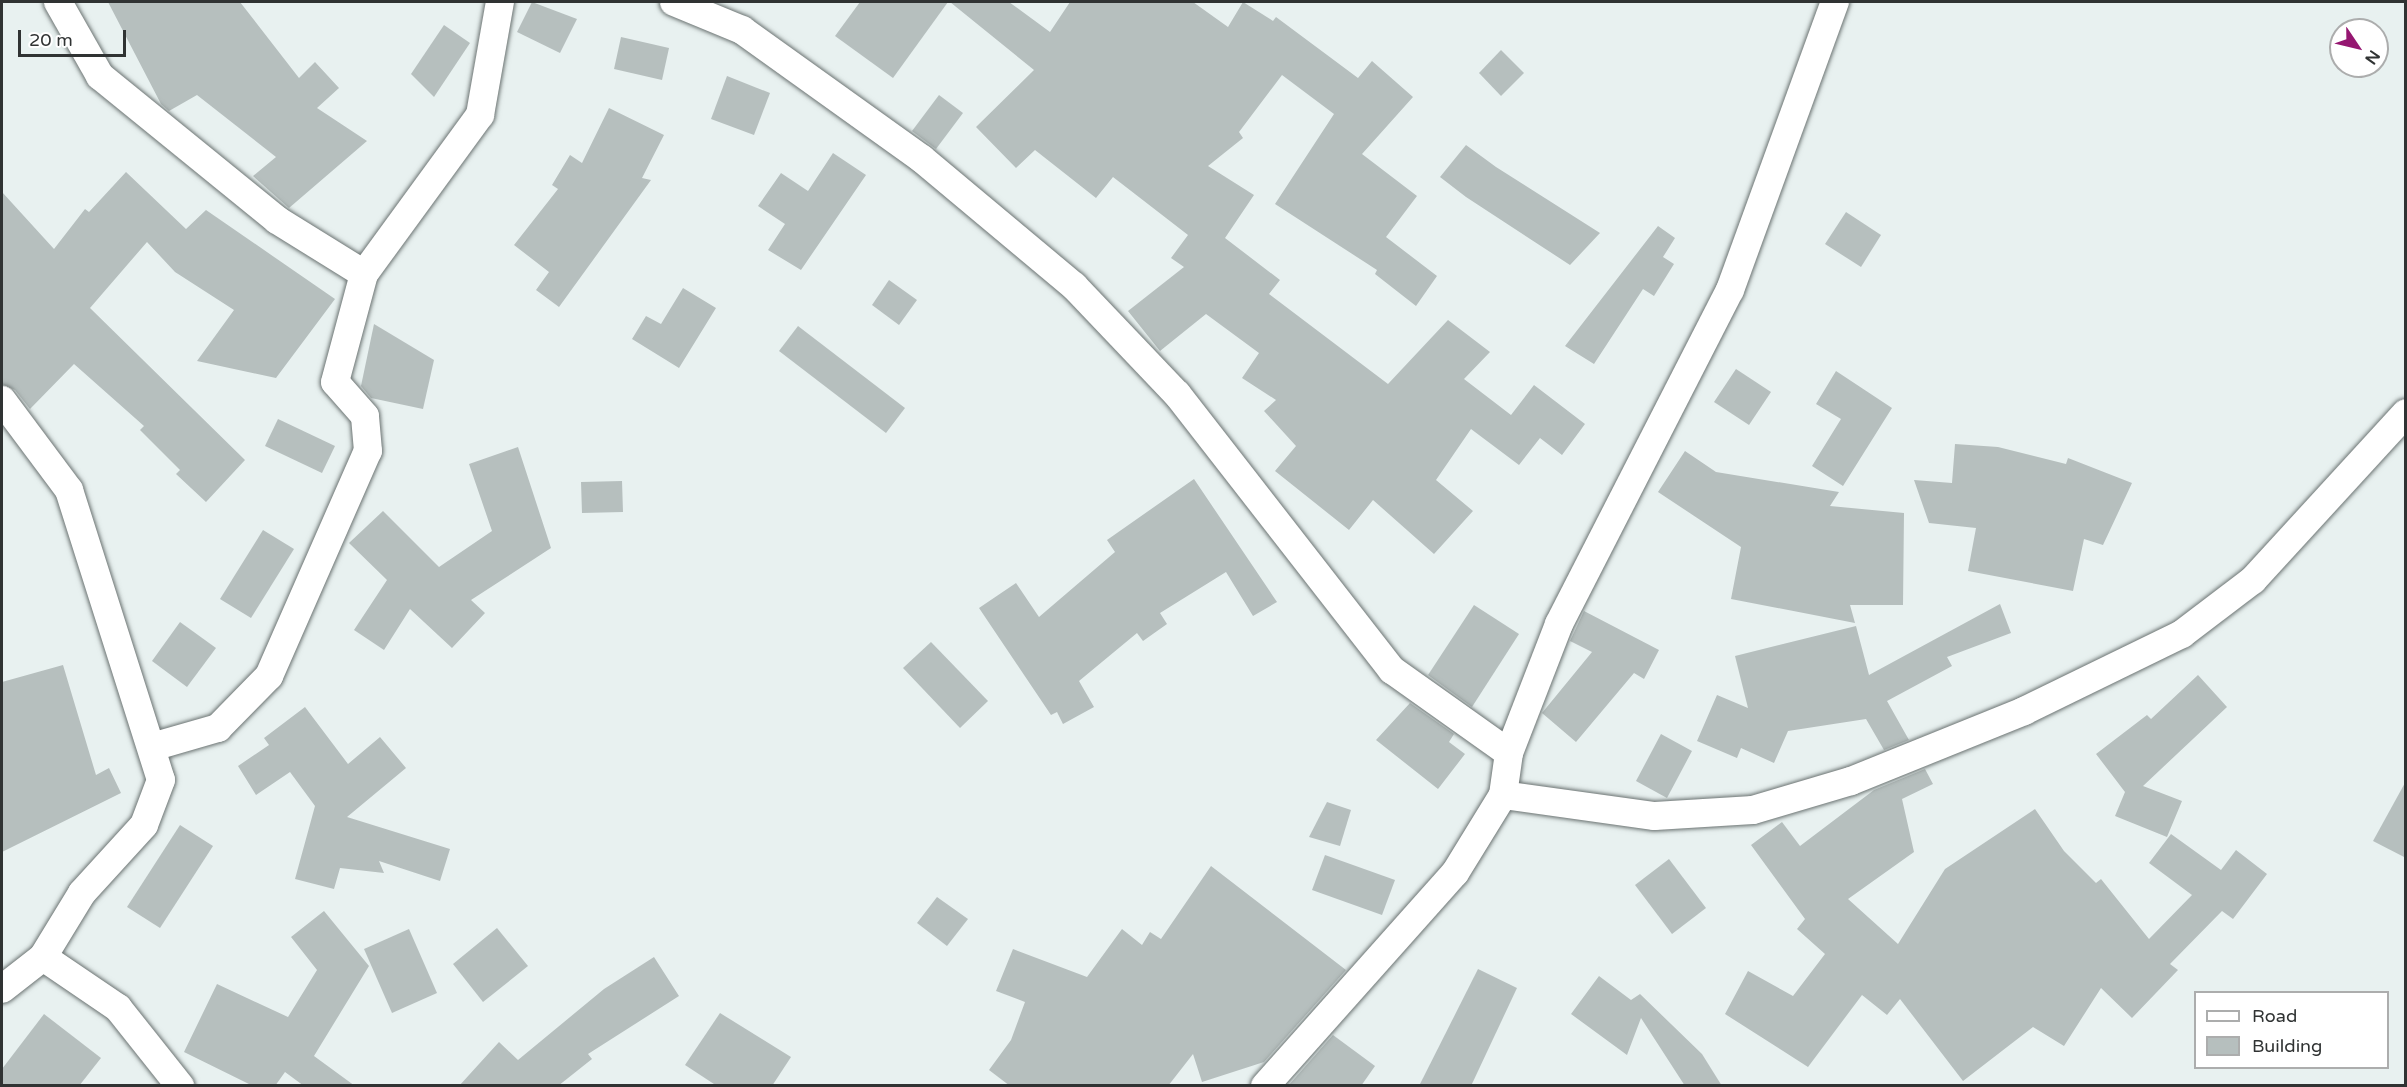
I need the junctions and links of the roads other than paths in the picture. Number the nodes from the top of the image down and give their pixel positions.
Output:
1 (58, 2) edge
2 (500, 2) edge
3 (674, 2) edge
4 (1835, 2) edge
5 (364, 274) junction
6 (2, 400) edge
7 (2406, 413) edge
8 (152, 747) junction
9 (1509, 753) junction
10 (1503, 795) junction
11 (43, 957) junction
12 (2, 989) edge
13 (180, 1086) edge
14 (1265, 1086) edge

1 - 5 street
2 - 5 street
3 - 9 street
4 - 9 street
5 - 8 street
6 - 8 street
7 - 10 street
8 - 11 street
9 - 10 street
10 - 14 street
11 - 12 street
11 - 13 street

